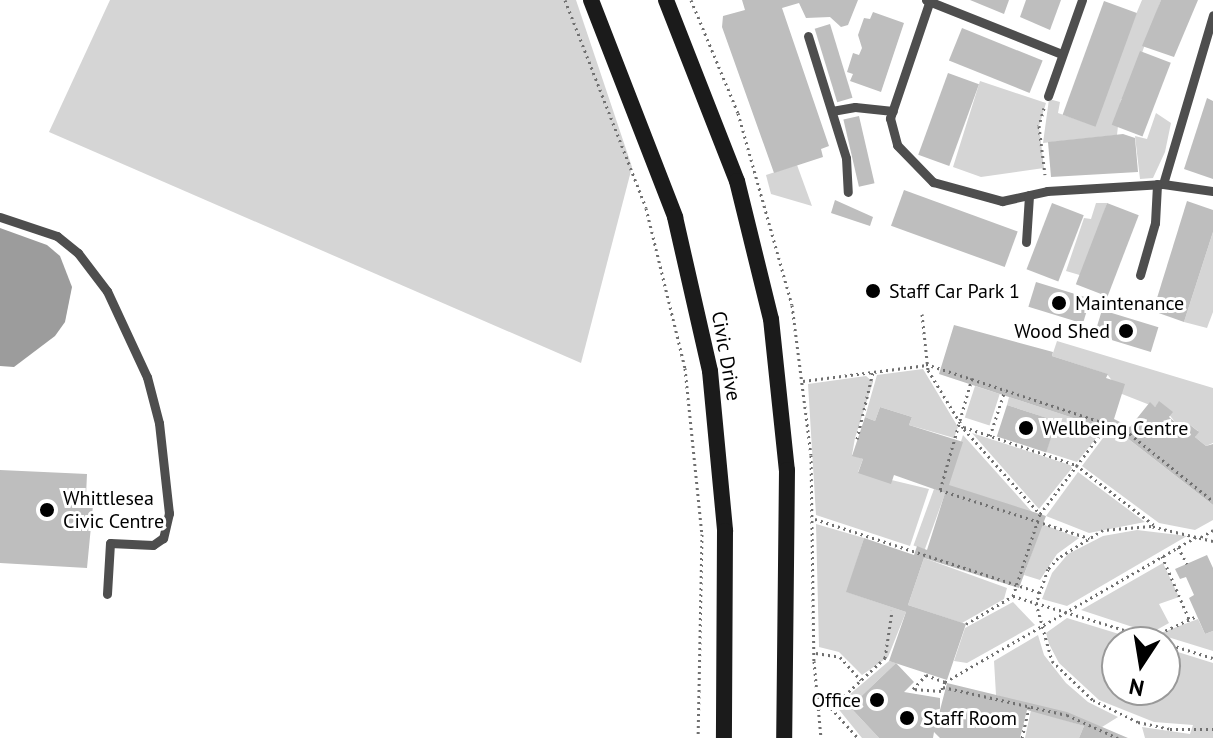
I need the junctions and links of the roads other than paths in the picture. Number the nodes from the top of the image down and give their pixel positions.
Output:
1 (591, 0) edge
2 (666, 0) edge
3 (1082, 0) edge
4 (928, 1) edge
5 (1213, 15) edge
6 (808, 36) dead end
7 (1062, 54) junction
8 (1048, 96) road end
9 (832, 111) junction
10 (893, 111) junction
11 (1160, 184) junction
12 (1213, 191) edge
13 (848, 192) dead end
14 (1029, 195) junction
15 (0, 217) edge
16 (1026, 242) dead end
17 (1140, 275) dead end
18 (107, 594) dead end
19 (724, 738) edge
20 (784, 738) edge

1 - 19 main road, Civic Drive
2 - 20 main road
3 - 7 lane
4 - 7 lane
4 - 10 lane
5 - 11 lane
6 - 9 lane
7 - 8 lane
9 - 10 lane
9 - 13 lane
10 - 14 lane
11 - 12 lane
11 - 14 lane
11 - 17 lane
14 - 16 lane
15 - 18 lane

